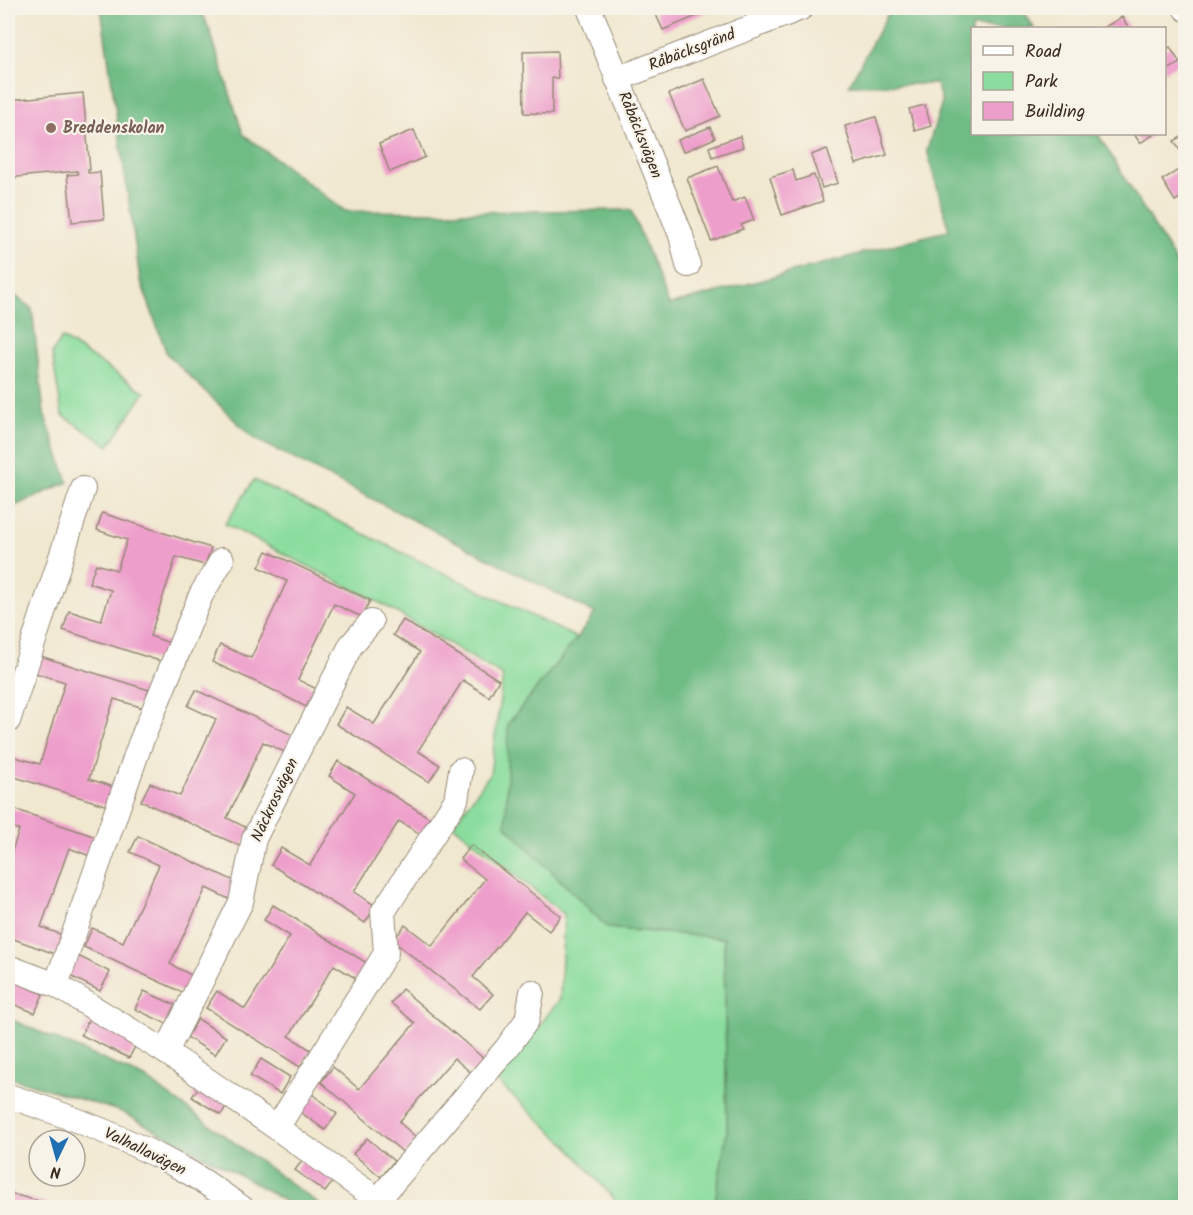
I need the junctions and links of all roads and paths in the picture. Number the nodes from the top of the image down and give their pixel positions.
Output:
1 (589, 8) edge
2 (801, 8) edge
3 (617, 79) junction
4 (688, 265) dead end
5 (83, 489) dead end
6 (222, 560) dead end
7 (371, 622) dead end
8 (8, 722) edge
9 (460, 770) dead end
10 (8, 967) edge
11 (56, 985) junction
12 (532, 992) dead end
13 (166, 1052) junction
14 (8, 1096) edge
15 (277, 1128) junction
16 (379, 1204) edge
17 (242, 1208) edge

1 - 3 street, Råbäcksvägen
2 - 3 street, Råbäcksgränd
3 - 4 street, Råbäcksvägen
5 - 8 street
6 - 11 street
7 - 13 street, Näckrosvägen
9 - 15 street
10 - 11 street
11 - 13 street
12 - 16 street
13 - 15 street
14 - 17 street, Valhallavägen
15 - 16 street

